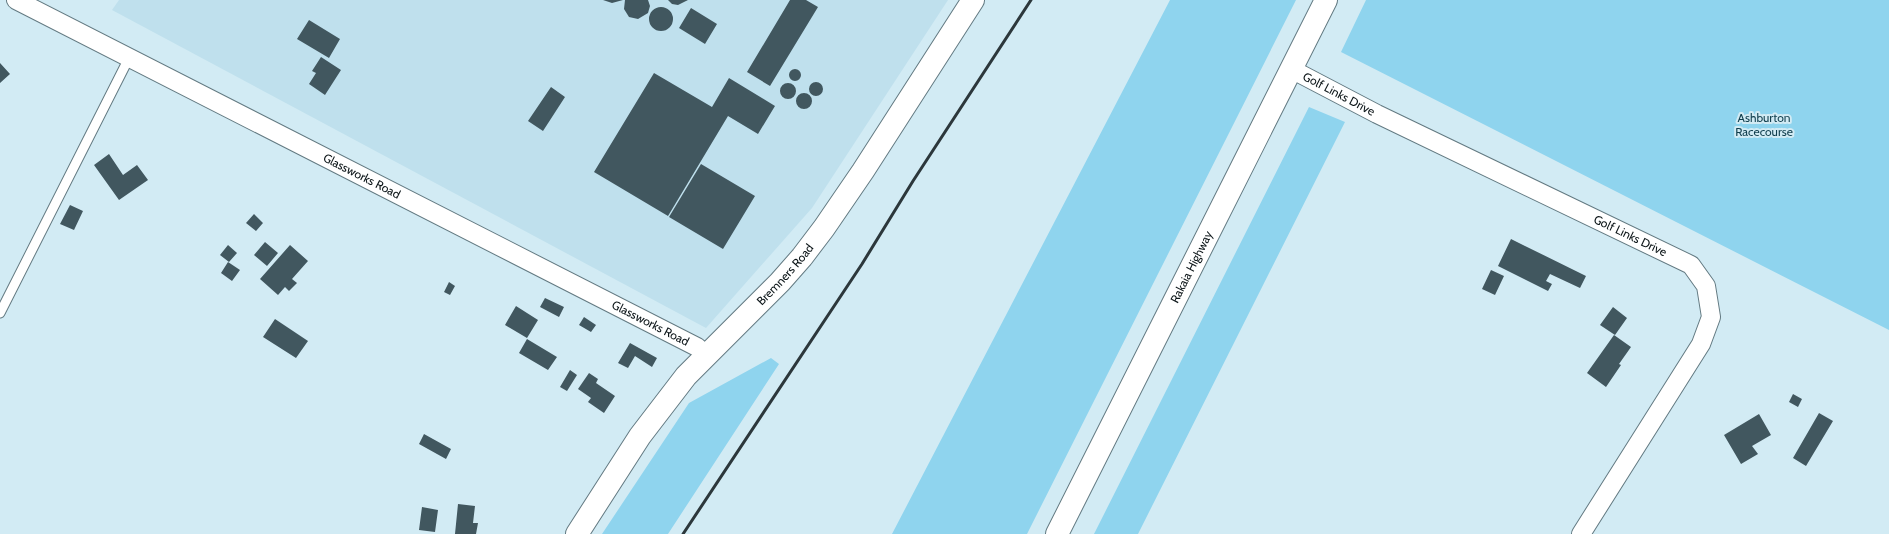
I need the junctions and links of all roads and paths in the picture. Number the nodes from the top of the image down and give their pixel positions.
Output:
1 (16, 0) edge
2 (973, 0) edge
3 (1326, 0) edge
4 (129, 58) junction
5 (1291, 69) junction
6 (0, 313) edge
7 (706, 355) junction
8 (577, 534) edge
9 (1057, 534) edge
10 (1581, 534) edge

1 - 4 street, Glassworks Road
2 - 7 main road, Bremners Road
3 - 5 main road, Rakaia Highway
4 - 6 lane
4 - 7 street, Glassworks Road
5 - 9 main road, Rakaia Highway
5 - 10 street, Golf Links Drive
7 - 8 main road, Bremners Road

